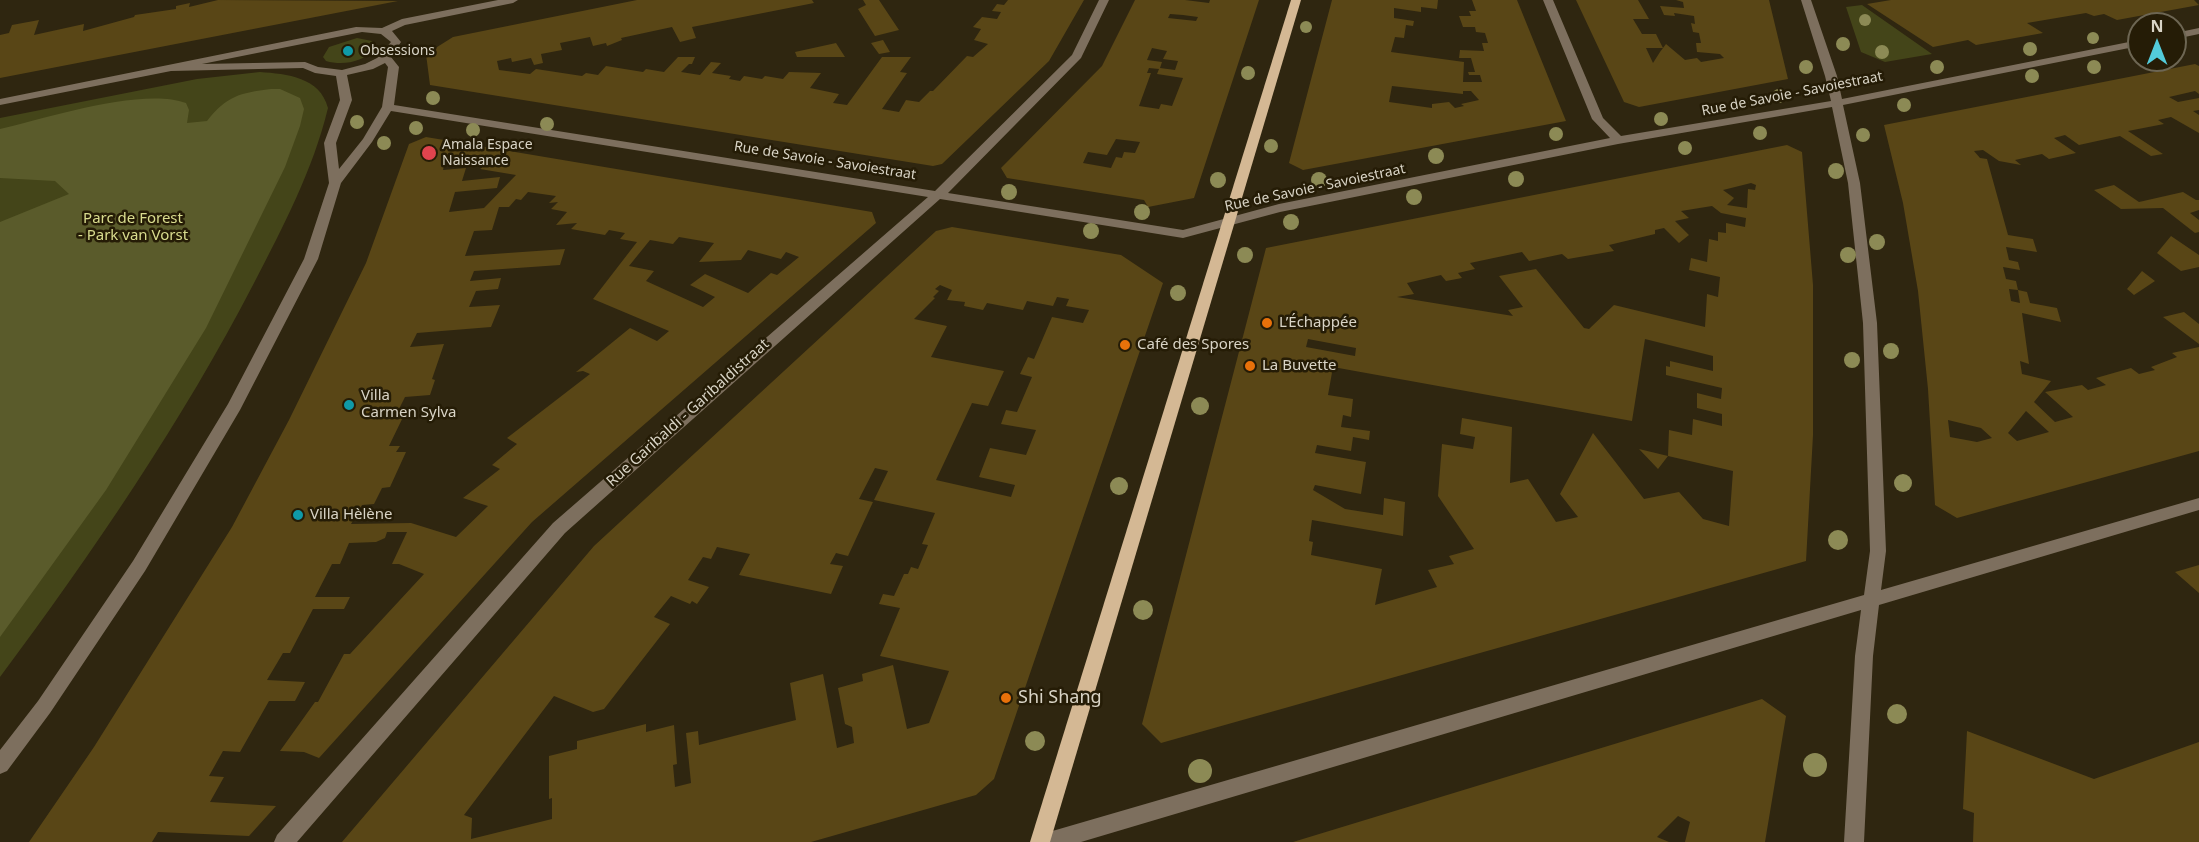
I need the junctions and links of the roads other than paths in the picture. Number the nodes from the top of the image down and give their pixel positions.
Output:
1 (513, 0) edge
2 (1104, 0) edge
3 (1296, 0) edge
4 (1548, 0) edge
5 (1806, 0) edge
6 (384, 31) junction
7 (328, 37) junction
8 (2127, 45) edge
9 (306, 57) junction
10 (386, 57) junction
11 (170, 68) junction
12 (341, 73) junction
13 (0, 102) edge
14 (1837, 102) junction
15 (388, 107) junction
16 (1618, 140) junction
17 (335, 183) junction
18 (937, 194) junction
19 (1229, 222) junction
20 (2199, 504) edge
21 (1871, 600) junction
22 (0, 765) edge
23 (284, 842) edge
24 (1040, 842) edge
25 (1049, 842) edge
26 (1854, 842) edge

1 - 6 street
2 - 18 street, Rue Garibaldi - Garibaldistraat
3 - 19 main road
4 - 16 street
5 - 14 street
6 - 7 street
6 - 10 street
7 - 9 street
7 - 11 street
8 - 14 street, Rue de Savoie - Savoiestraat
9 - 11 street
9 - 12 street
10 - 12 street
10 - 15 street
11 - 13 street
12 - 17 street
14 - 16 street, Rue de Savoie - Savoiestraat
14 - 21 street
15 - 17 street
15 - 18 street, Rue de Savoie - Savoiestraat
16 - 19 street, Rue de Savoie - Savoiestraat
17 - 22 street
18 - 19 street, Rue de Savoie - Savoiestraat
18 - 23 street, Rue Garibaldi - Garibaldistraat
19 - 24 main road
20 - 21 street
21 - 25 street
21 - 26 street

